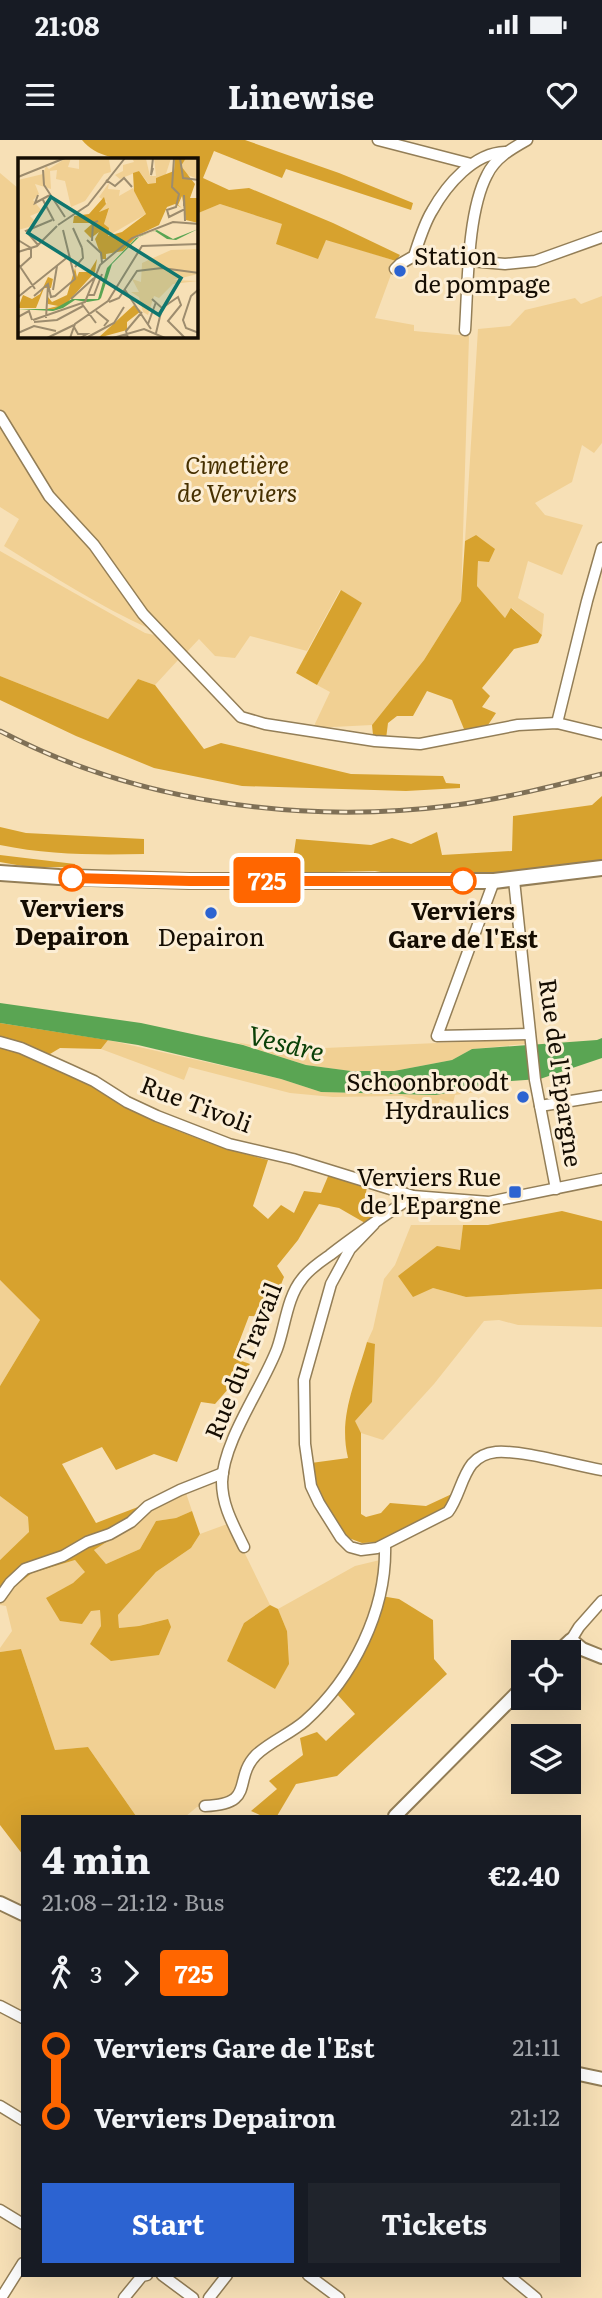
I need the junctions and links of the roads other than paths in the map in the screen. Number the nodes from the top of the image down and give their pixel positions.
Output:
1 (378, 140) edge
2 (527, 140) edge
3 (505, 152) junction
4 (471, 164) junction
5 (602, 237) edge
6 (470, 261) junction
7 (395, 269) dead end
8 (465, 330) dead end
9 (0, 416) edge
10 (602, 548) edge
11 (557, 723) junction
12 (602, 734) edge
13 (602, 868) edge
14 (0, 873) edge
15 (514, 880) junction
16 (494, 881) junction
17 (530, 1036) junction
18 (0, 1042) edge
19 (602, 1096) edge
20 (540, 1106) junction
21 (602, 1179) edge
22 (556, 1189) junction
23 (413, 1196) junction
24 (374, 1224) junction
25 (602, 1470) edge
26 (223, 1473) junction
27 (385, 1545) junction
28 (244, 1546) dead end
29 (0, 1597) edge
30 (602, 1601) edge
31 (571, 1640) edge
32 (581, 1648) edge
33 (602, 1657) edge
34 (511, 1698) edge
35 (205, 1806) dead end
36 (396, 1815) edge
37 (0, 1903) edge
38 (21, 1913) edge
39 (0, 2006) edge
40 (21, 2017) edge
41 (581, 2074) edge
42 (602, 2079) edge
43 (0, 2106) edge
44 (21, 2119) edge
45 (0, 2210) edge
46 (21, 2223) edge
47 (21, 2266) edge
48 (143, 2277) edge
49 (165, 2277) edge
50 (225, 2277) edge
51 (310, 2277) edge
52 (511, 2277) edge
53 (1, 2298) edge
54 (124, 2298) edge
55 (193, 2298) edge
56 (209, 2298) edge
57 (339, 2298) edge
58 (537, 2298) edge

1 - 4 street
2 - 3 street
3 - 4 street
3 - 6 street
4 - 7 street
5 - 6 street
6 - 8 street
9 - 11 street
10 - 11 street
11 - 12 street
13 - 15 main road
14 - 16 main road
15 - 16 main road
15 - 17 street, Rue de l'Epargne
16 - 17 street
17 - 20 street, Rue de l'Epargne
18 - 23 street, Rue Tivoli
19 - 20 street
20 - 22 street, Rue de l'Epargne
21 - 22 street, Rue Tivoli
22 - 23 street, Rue Tivoli
23 - 24 street
24 - 26 street, Rue du Travail
24 - 27 street
25 - 27 street
26 - 28 street, Rue du Travail
26 - 29 street
27 - 35 street
30 - 31 street
32 - 33 street
34 - 36 street
37 - 38 street
39 - 40 street
41 - 42 street
43 - 44 street
45 - 46 street
47 - 53 street
48 - 54 street
49 - 55 street
50 - 56 street
51 - 57 street
52 - 58 street

